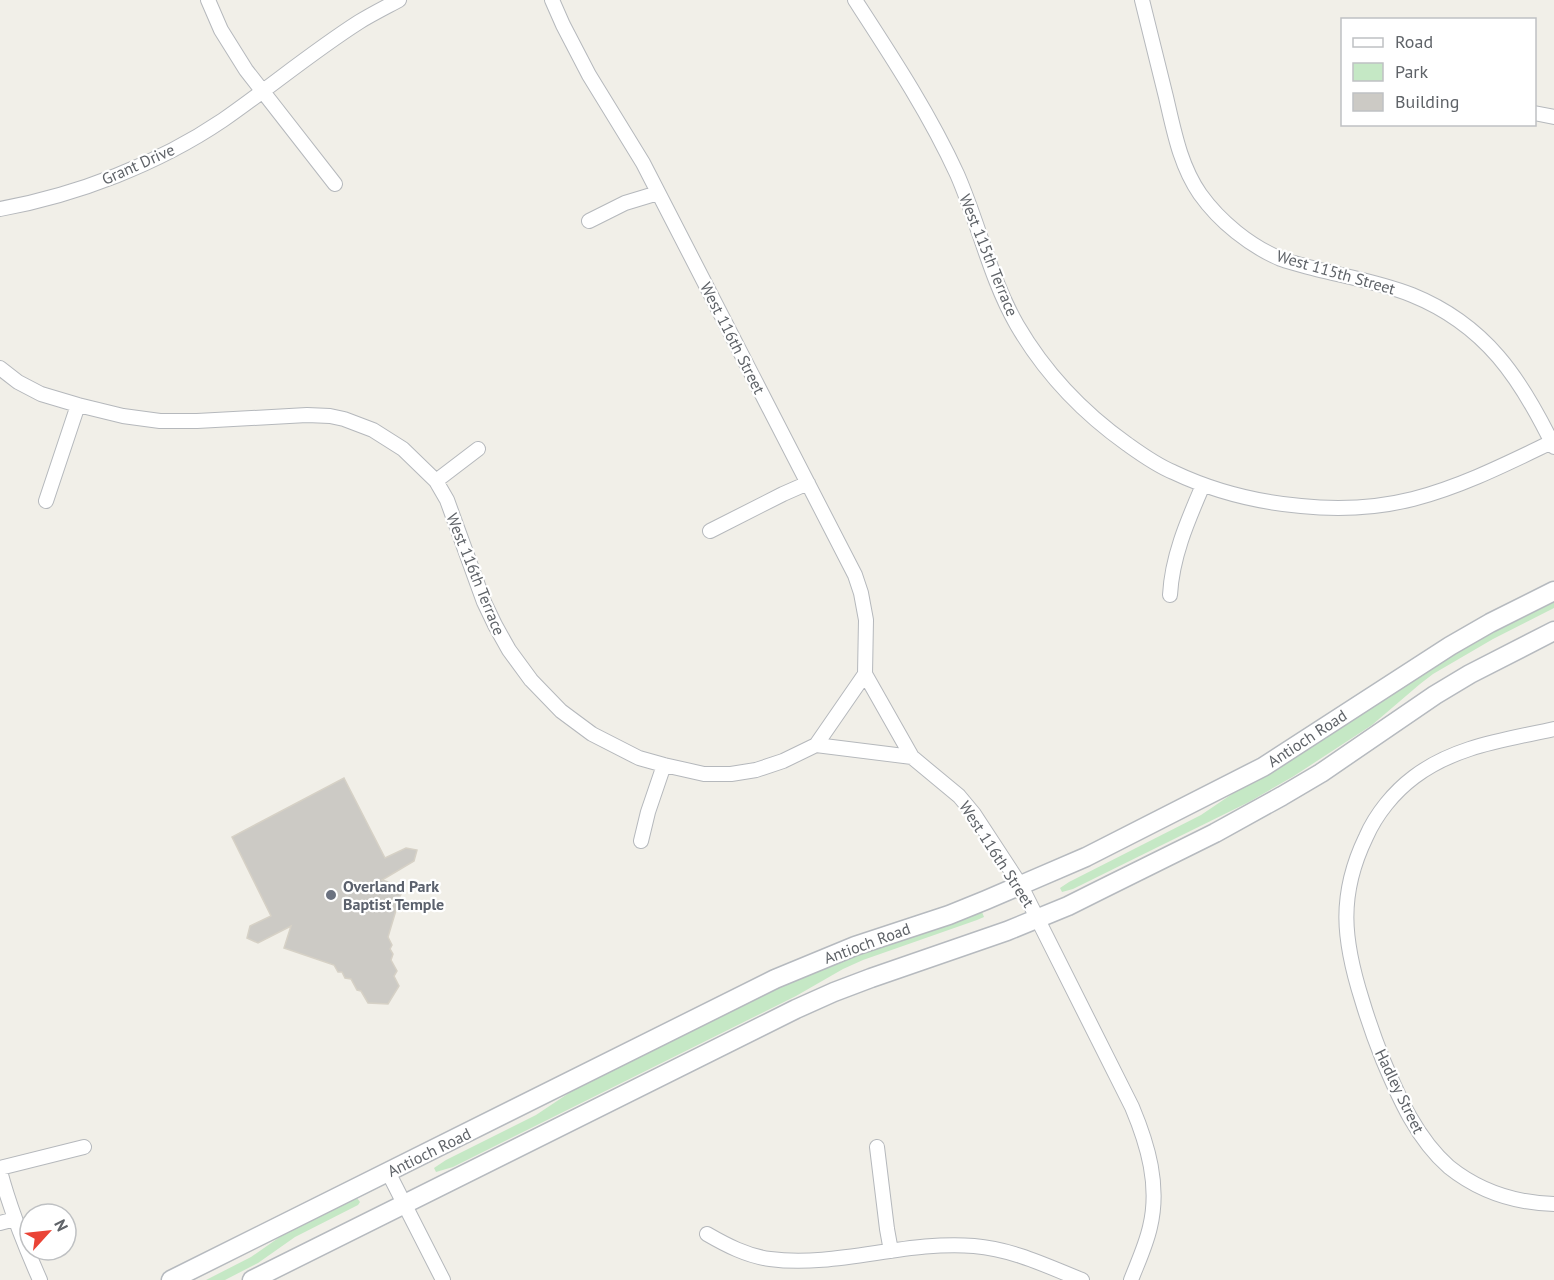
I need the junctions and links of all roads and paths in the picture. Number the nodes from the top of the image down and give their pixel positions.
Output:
1 (208, 0) edge
2 (399, 0) edge
3 (552, 0) edge
4 (855, 0) edge
5 (1142, 0) edge
6 (263, 92) junction
7 (1536, 113) edge
8 (1554, 117) edge
9 (335, 184) dead end
10 (658, 193) junction
11 (0, 209) edge
12 (589, 222) dead end
13 (0, 368) edge
14 (78, 405) junction
15 (1553, 443) edge
16 (478, 449) dead end
17 (436, 481) junction
18 (808, 483) junction
19 (1203, 485) junction
20 (46, 501) dead end
21 (710, 531) dead end
22 (1554, 591) edge
23 (1170, 595) dead end
24 (1554, 631) edge
25 (865, 674) junction
26 (1554, 729) edge
27 (816, 746) junction
28 (912, 757) junction
29 (664, 765) junction
30 (641, 841) dead end
31 (1021, 886) junction
32 (1038, 919) junction
33 (84, 1147) dead end
34 (877, 1147) dead end
35 (0, 1169) edge
36 (388, 1172) junction
37 (405, 1204) junction
38 (1554, 1204) edge
39 (15, 1219) junction
40 (0, 1223) edge
41 (707, 1234) dead end
42 (891, 1251) junction
43 (40, 1280) edge
44 (171, 1280) edge
45 (252, 1280) edge
46 (443, 1280) edge
47 (1082, 1280) edge
48 (1131, 1280) edge

1 - 6 street
2 - 6 street, Grant Drive
3 - 10 street, West 116th Street
4 - 19 street, West 115th Terrace
5 - 15 street, West 115th Street
6 - 9 street
6 - 11 street, Grant Drive
7 - 8 street
10 - 12 street
10 - 18 street, West 116th Street
13 - 14 street, West 116th Terrace
14 - 17 street, West 116th Terrace
14 - 20 street
15 - 19 street, West 115th Terrace
16 - 17 street
17 - 29 street, West 116th Terrace
18 - 21 street
18 - 25 street, West 116th Street
19 - 23 street
22 - 31 main road, Antioch Road
24 - 32 main road
25 - 27 street
25 - 28 street, West 116th Street
26 - 38 street, Hadley Street
27 - 28 street
27 - 29 street, West 116th Terrace
28 - 31 street, West 116th Street
29 - 30 street
31 - 32 street, West 116th Street
31 - 36 main road, Antioch Road
32 - 37 main road
32 - 48 street, West 116th Street
33 - 35 street
34 - 42 street
35 - 39 street
36 - 37 street
36 - 44 main road, Antioch Road
37 - 45 main road
37 - 46 street
39 - 40 street
39 - 43 street
41 - 42 street
42 - 47 street

